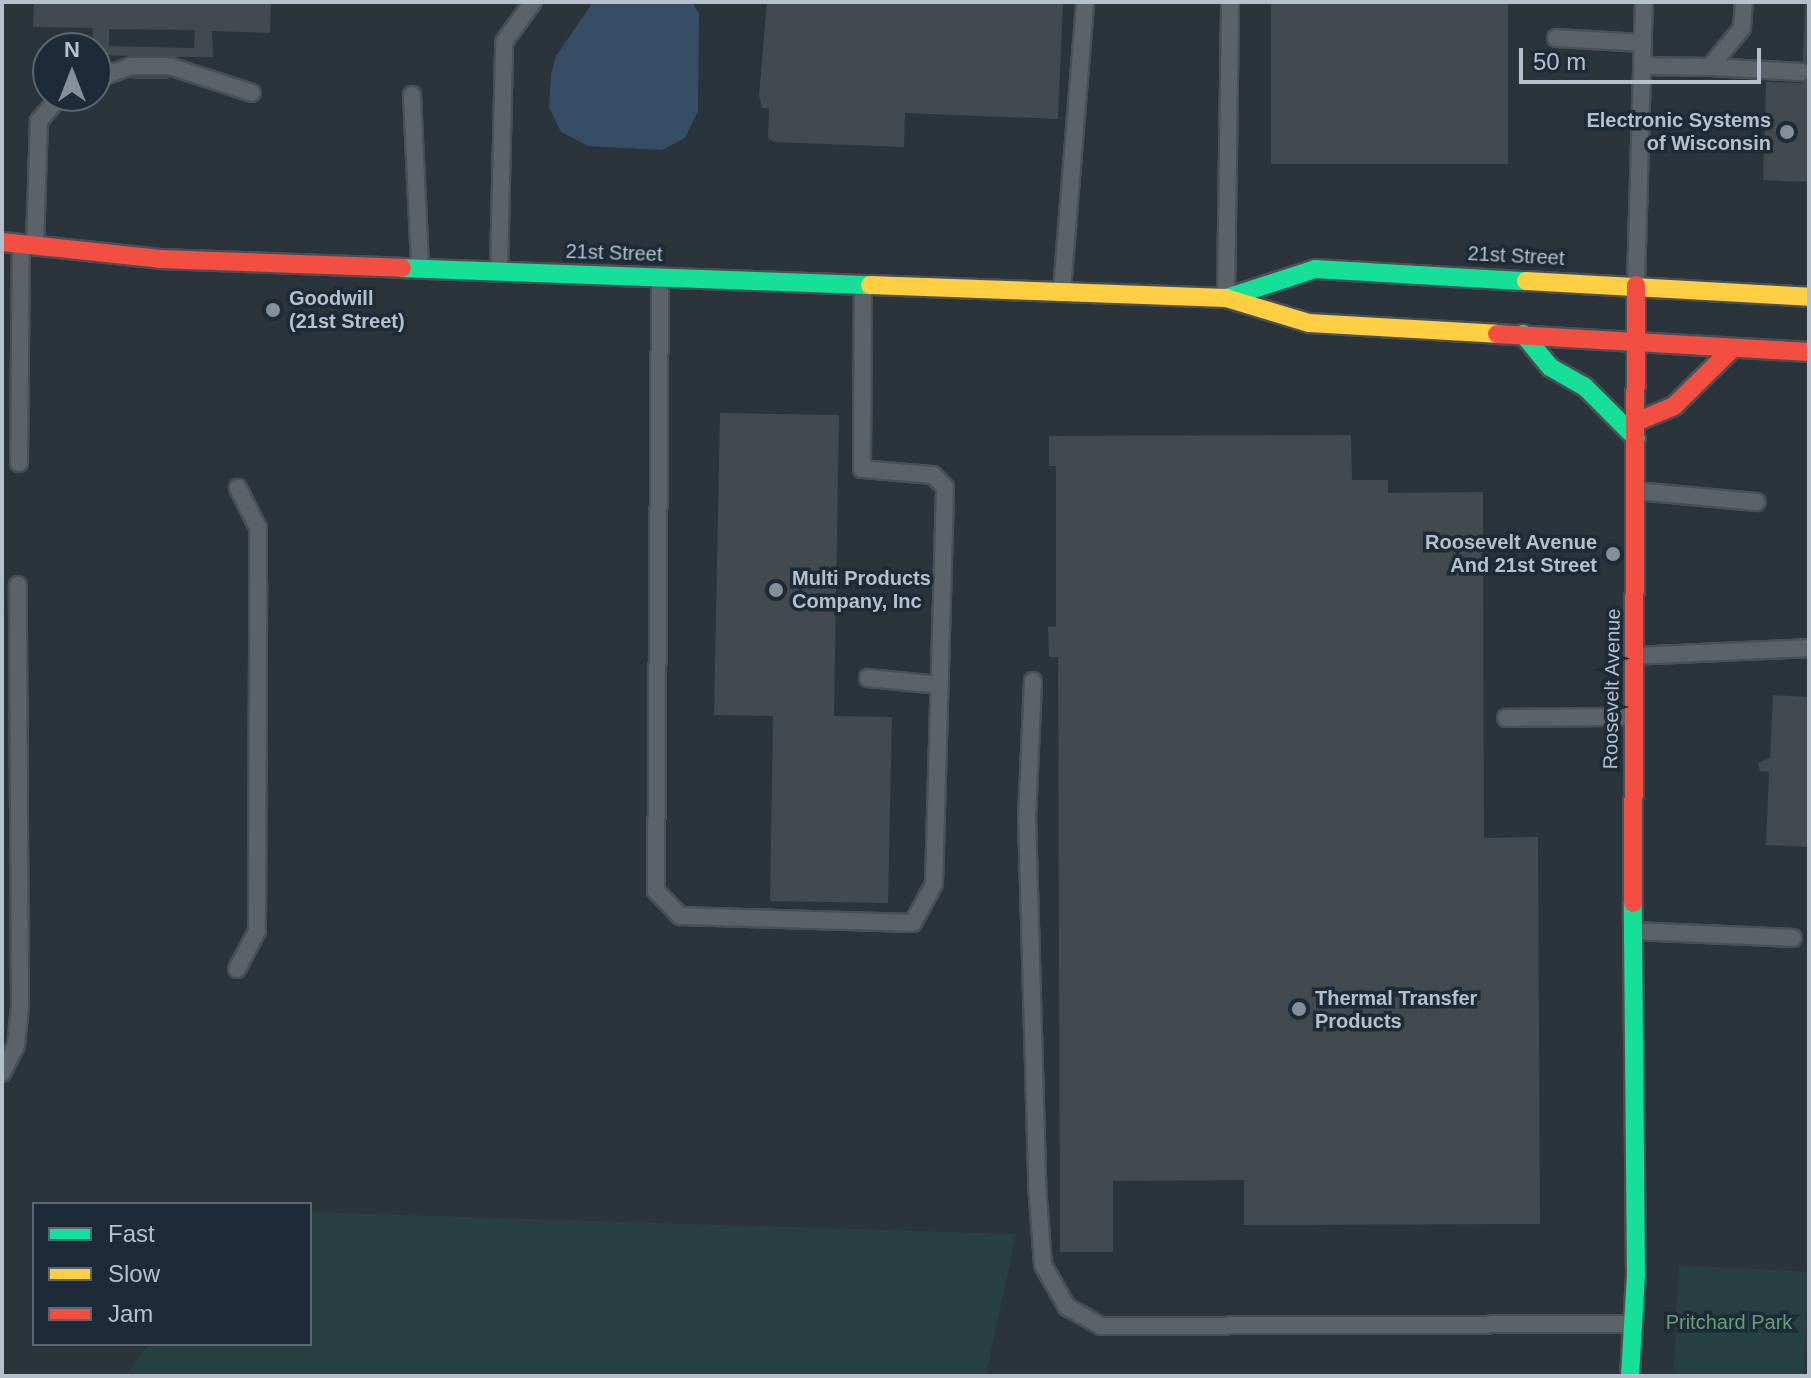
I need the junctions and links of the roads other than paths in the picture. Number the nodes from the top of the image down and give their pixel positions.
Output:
1 (533, 2) edge
2 (1085, 2) edge
3 (1230, 2) edge
4 (1644, 2) edge
5 (1744, 2) edge
6 (1556, 38) dead end
7 (1643, 43) junction
8 (1643, 66) junction
9 (1710, 67) junction
10 (1802, 72) dead end
11 (112, 73) edge
12 (252, 93) dead end
13 (412, 95) dead end
14 (47, 112) edge
15 (2, 242) edge
16 (28, 245) junction
17 (420, 268) junction
18 (499, 271) junction
19 (660, 277) junction
20 (863, 284) junction
21 (1636, 285) junction
22 (1062, 292) junction
23 (1809, 297) edge
24 (1226, 298) junction
25 (1523, 334) junction
26 (1635, 341) junction
27 (1732, 349) junction
28 (1809, 352) edge
29 (1636, 430) junction
30 (19, 463) dead end
31 (238, 488) dead end
32 (1636, 491) junction
33 (1757, 502) dead end
34 (18, 585) dead end
35 (1809, 648) edge
36 (1634, 656) junction
37 (868, 678) dead end
38 (1033, 681) dead end
39 (940, 685) junction
40 (1632, 717) junction
41 (1506, 718) dead end
42 (11, 818) edge
43 (1633, 931) junction
44 (1793, 938) dead end
45 (237, 969) dead end
46 (2, 1073) edge
47 (1634, 1324) junction
48 (1630, 1376) edge

1 - 18 lane
2 - 22 lane
3 - 24 lane
4 - 7 lane, Roosevelt Avenue
5 - 9 lane
6 - 7 lane
7 - 8 lane, Roosevelt Avenue
8 - 9 lane
8 - 21 lane, Roosevelt Avenue
9 - 10 lane
11 - 12 lane
13 - 17 lane
14 - 16 lane
15 - 16 street, 21st Street
16 - 17 street, 21st Street
16 - 30 lane
17 - 18 street, 21st Street
18 - 19 street, 21st Street
19 - 20 street, 21st Street
19 - 39 lane
20 - 22 street, 21st Street
20 - 39 lane
21 - 23 street, 21st Street
21 - 24 street, 21st Street
21 - 26 street, Roosevelt Avenue
22 - 24 street, 21st Street
24 - 25 street, 21st Street
25 - 26 street, 21st Street
25 - 29 street
26 - 27 street, 21st Street
26 - 29 street, Roosevelt Avenue
27 - 28 street, 21st Street
27 - 29 street
29 - 32 street, Roosevelt Avenue
31 - 45 lane
32 - 33 lane
32 - 36 street, Roosevelt Avenue
34 - 42 lane
35 - 36 lane
36 - 40 street, Roosevelt Avenue
37 - 39 lane
38 - 47 lane
40 - 41 lane
40 - 43 street, Roosevelt Avenue
42 - 46 lane
43 - 44 lane
43 - 47 street, Roosevelt Avenue
47 - 48 street, Roosevelt Avenue

